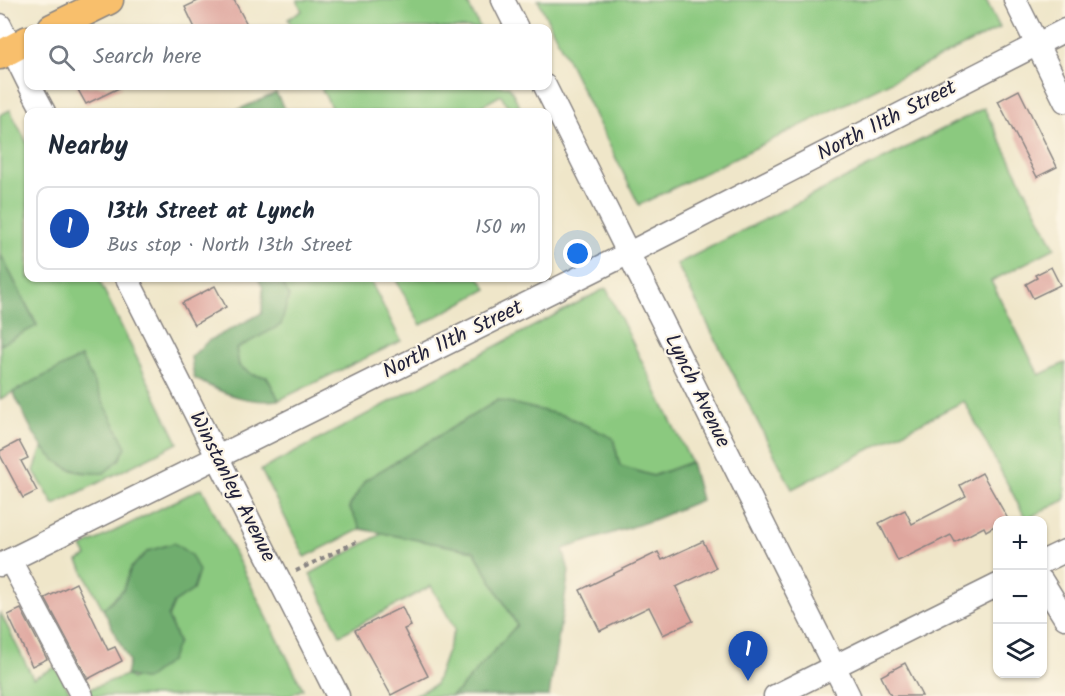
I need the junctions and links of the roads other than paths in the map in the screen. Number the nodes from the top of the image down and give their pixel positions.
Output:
1 (109, 0) edge
2 (503, 0) edge
3 (1015, 0) edge
4 (60, 24) edge
5 (515, 24) edge
6 (1065, 30) edge
7 (10, 42) edge
8 (1037, 44) junction
9 (24, 73) edge
10 (32, 90) edge
11 (547, 90) edge
12 (1065, 101) edge
13 (42, 108) edge
14 (629, 253) junction
15 (129, 282) edge
16 (218, 458) junction
17 (1065, 551) edge
18 (1047, 560) edge
19 (5, 562) edge
20 (993, 588) edge
21 (1047, 589) edge
22 (1065, 618) edge
23 (835, 667) junction
24 (332, 694) edge
25 (82, 696) edge
26 (775, 696) edge
27 (849, 696) edge

1 - 4 main road
2 - 5 street
3 - 8 street
6 - 8 street, North 11th Street
7 - 9 street
8 - 12 street
8 - 14 street, North 11th Street
10 - 13 street
11 - 14 street, Lynch Avenue
14 - 16 street, North 11th Street
14 - 23 street, Lynch Avenue
15 - 16 street, Winstanley Avenue
16 - 19 street, North 11th Street
16 - 24 street, Winstanley Avenue
17 - 18 street
19 - 25 street
20 - 23 street
21 - 22 street
23 - 26 street
23 - 27 street, Lynch Avenue

